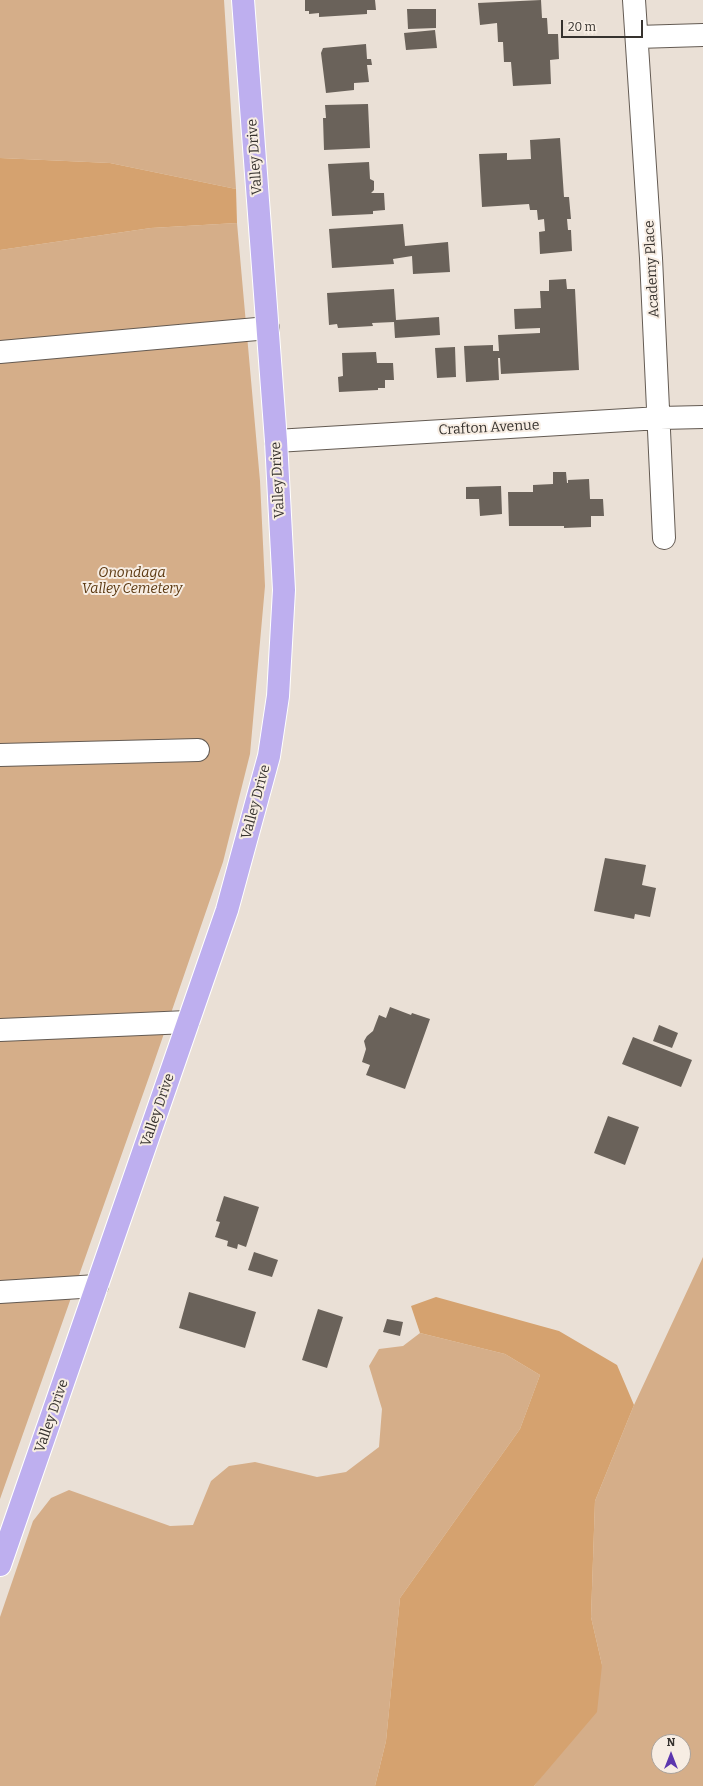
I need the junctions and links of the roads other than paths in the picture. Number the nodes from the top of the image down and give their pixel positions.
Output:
1 (243, 0) edge
2 (634, 0) edge
3 (703, 35) edge
4 (637, 37) junction
5 (268, 328) junction
6 (0, 352) edge
7 (703, 417) edge
8 (660, 418) junction
9 (276, 441) junction
10 (664, 538) dead end
11 (198, 750) dead end
12 (0, 755) edge
13 (188, 1022) junction
14 (0, 1030) edge
15 (97, 1286) junction
16 (0, 1292) edge
17 (0, 1565) edge

1 - 5 main road, Valley Drive
2 - 4 street, Academy Place
3 - 4 street
4 - 8 street, Academy Place
5 - 6 street
5 - 9 main road, Valley Drive
7 - 8 street, Crafton Avenue
8 - 9 street, Crafton Avenue
8 - 10 street, Academy Place
9 - 13 main road, Valley Drive
11 - 12 street
13 - 14 street
13 - 15 main road, Valley Drive
15 - 16 street
15 - 17 main road, Valley Drive

